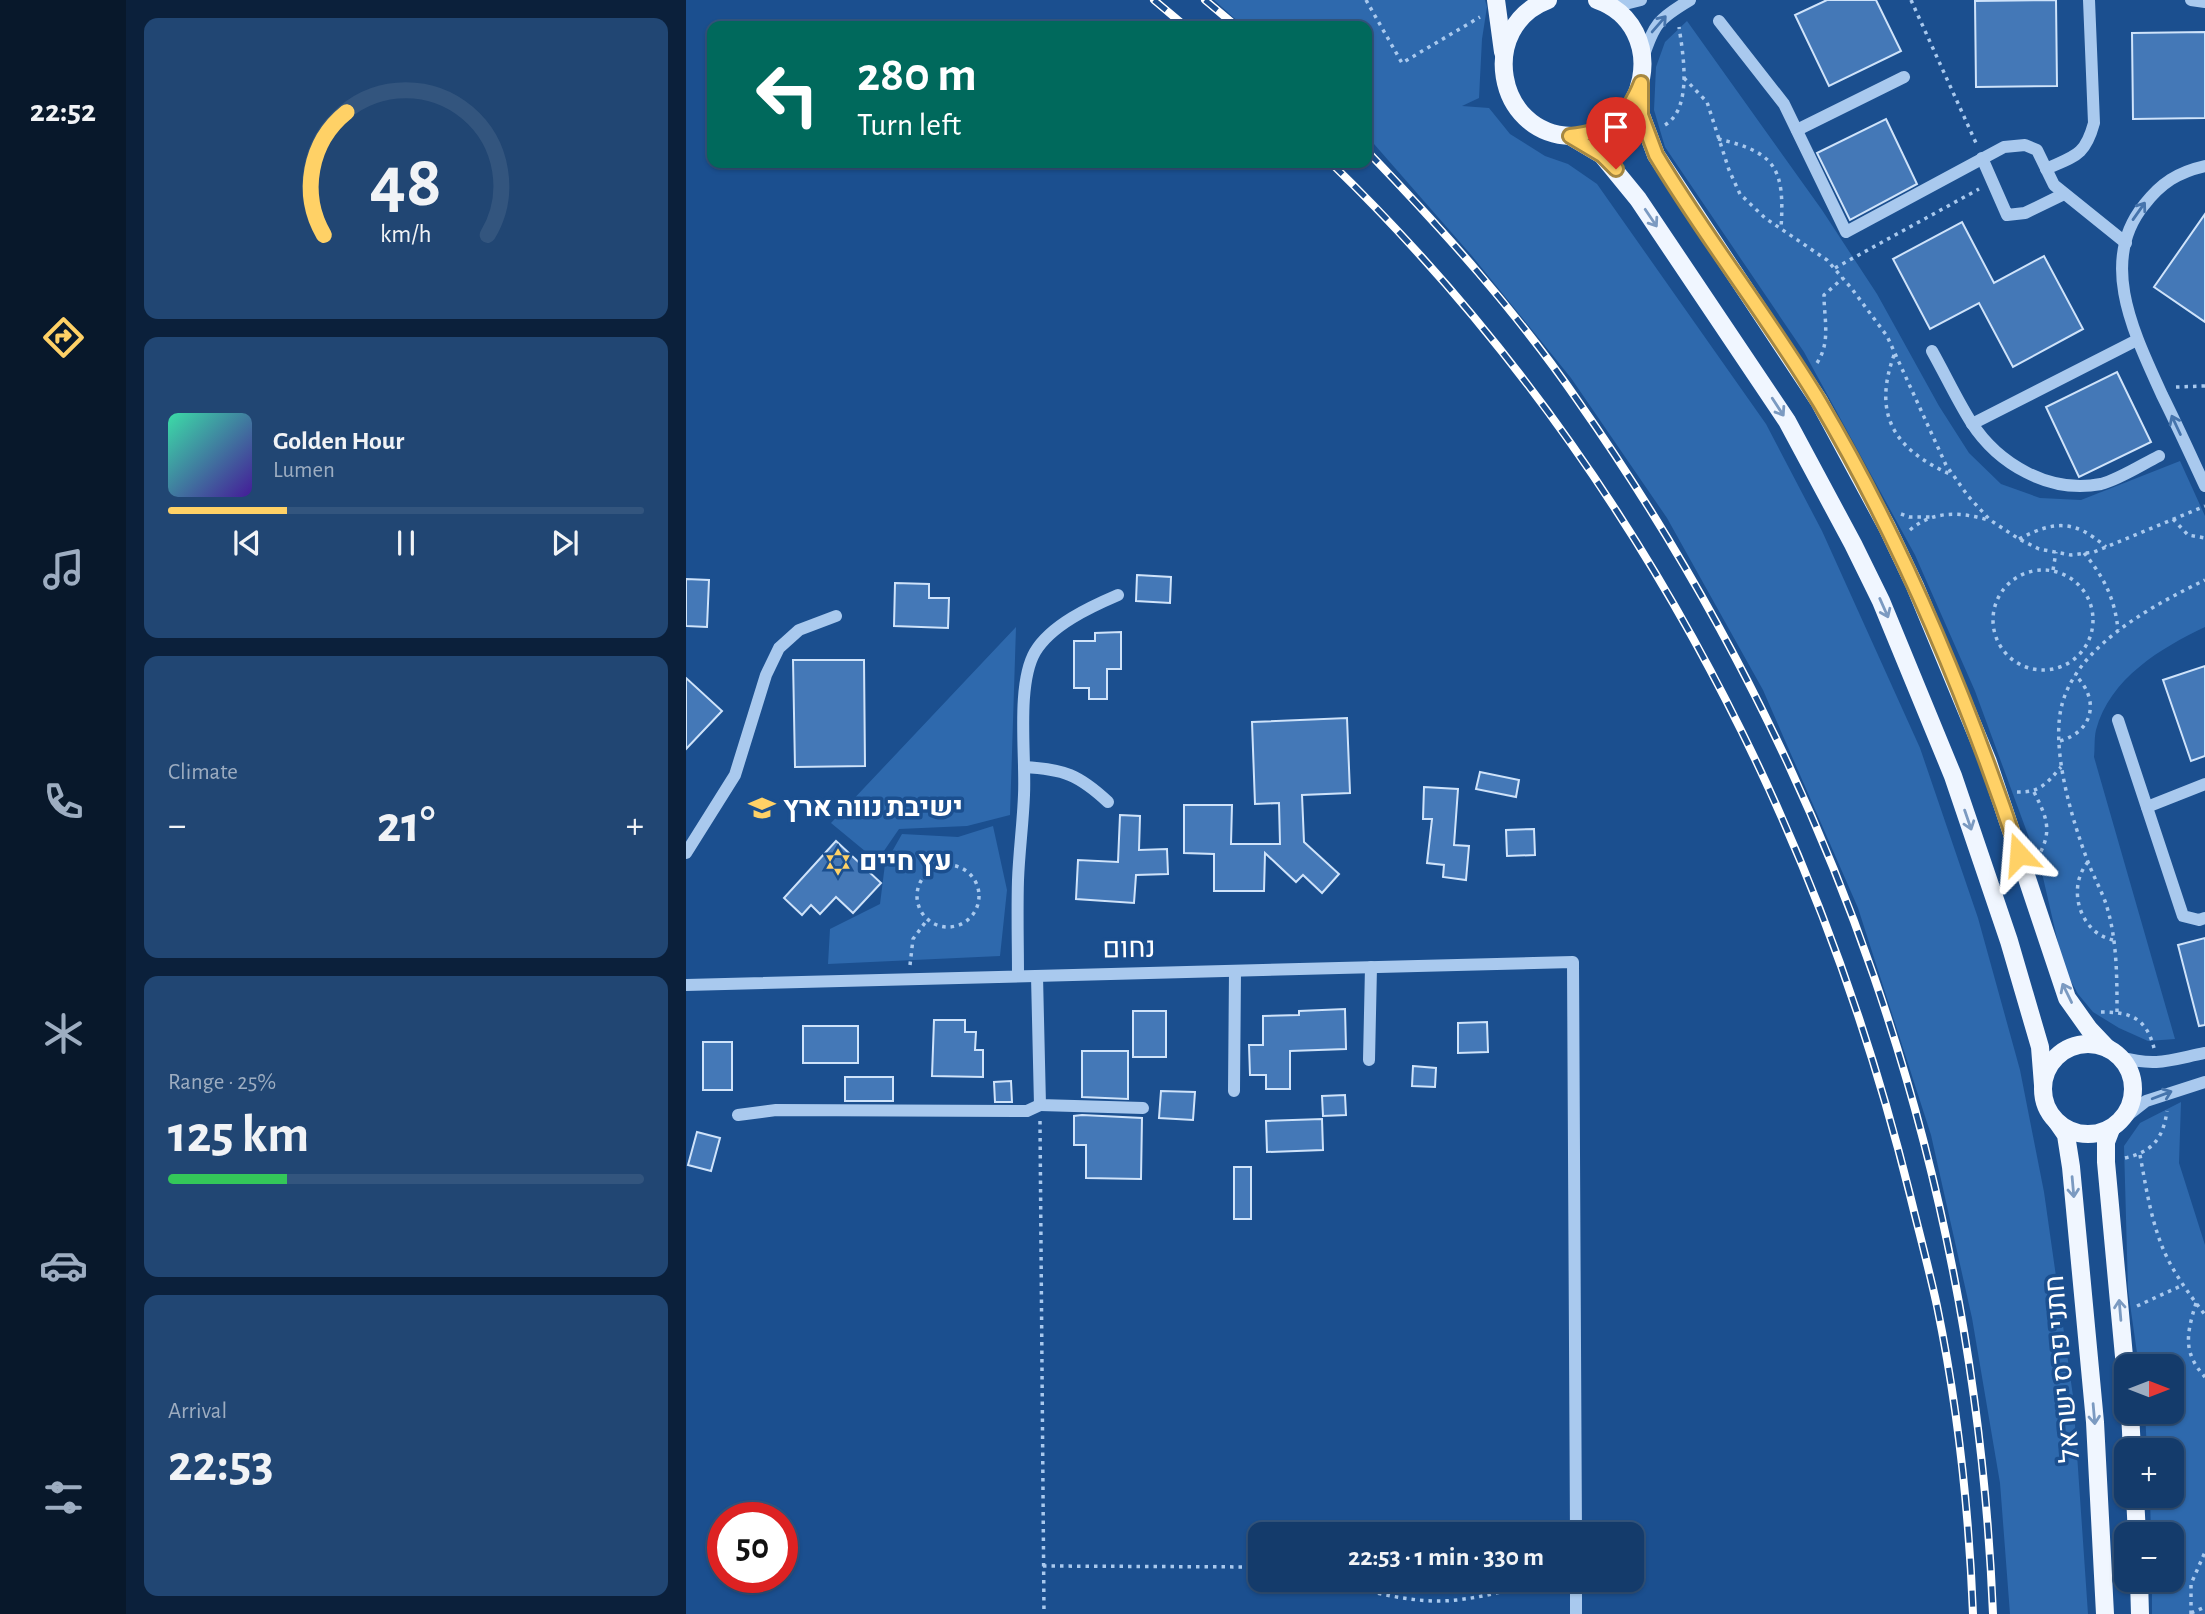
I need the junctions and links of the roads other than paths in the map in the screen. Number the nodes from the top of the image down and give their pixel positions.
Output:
1 (1548, 0) edge
2 (1641, 0) edge
3 (1690, 0) edge
4 (2089, 0) edge
5 (2191, 0) edge
6 (1601, 1) edge
7 (2205, 2) edge
8 (1497, 3) edge
9 (1719, 21) dead end
10 (1504, 59) junction
11 (1643, 59) junction
12 (1905, 77) dead end
13 (1641, 83) junction
14 (1797, 130) junction
15 (1570, 136) junction
16 (1982, 158) junction
17 (2205, 166) edge
18 (2046, 169) junction
19 (2064, 194) junction
20 (2126, 243) junction
21 (2137, 340) junction
22 (1932, 351) dead end
23 (1972, 424) junction
24 (2159, 456) dead end
25 (2205, 486) edge
26 (1118, 595) dead end
27 (836, 616) dead end
28 (2118, 720) dead end
29 (1024, 767) junction
30 (2205, 784) edge
31 (1108, 802) dead end
32 (2147, 807) junction
33 (686, 853) edge
34 (2205, 918) edge
35 (1371, 967) junction
36 (1235, 971) junction
37 (1018, 976) junction
38 (1037, 976) junction
39 (686, 985) edge
40 (2113, 1052) junction
41 (2205, 1053) edge
42 (1369, 1060) dead end
43 (2205, 1082) edge
44 (2043, 1085) junction
45 (1234, 1091) dead end
46 (1040, 1105) junction
47 (1143, 1108) dead end
48 (738, 1115) dead end
49 (2057, 1122) junction
50 (2117, 1124) junction
51 (2124, 1354) edge
52 (1576, 1522) edge
53 (1576, 1592) edge
54 (2139, 1592) edge
55 (1576, 1614) edge
56 (2105, 1614) edge
57 (2140, 1614) edge

1 - 10 main road
2 - 6 street
11 -> 3 street
4 - 18 street
5 - 7 street
6 - 11 main road
8 - 10 main road
9 - 14 street
10 - 15 main road
11 - 13 main road
12 - 14 street
13 - 15 main road
40 -> 13 main road
14 - 16 street
15 -> 44 main road
16 - 18 street
16 - 19 street
20 -> 17 street
18 - 19 street
19 - 20 street
20 - 21 street
21 - 23 street
25 -> 21 street
22 - 23 street
23 - 24 street
26 - 29 street
27 - 33 street
28 - 32 street
29 - 31 street
29 - 37 street
30 - 32 street
32 - 34 street
35 - 36 street, נחום
35 - 42 street
35 - 52 street, נחום
36 - 38 street, נחום
36 - 45 street
37 - 38 street, נחום
37 - 39 street, נחום
38 - 46 street
40 - 41 street
40 - 44 main road
40 - 50 main road
50 -> 43 street
44 - 49 main road
46 - 47 street
46 - 48 street
49 - 50 main road
49 -> 56 main road, חתני פרס ישראל
51 -> 50 main road
53 - 55 street
54 - 57 main road

